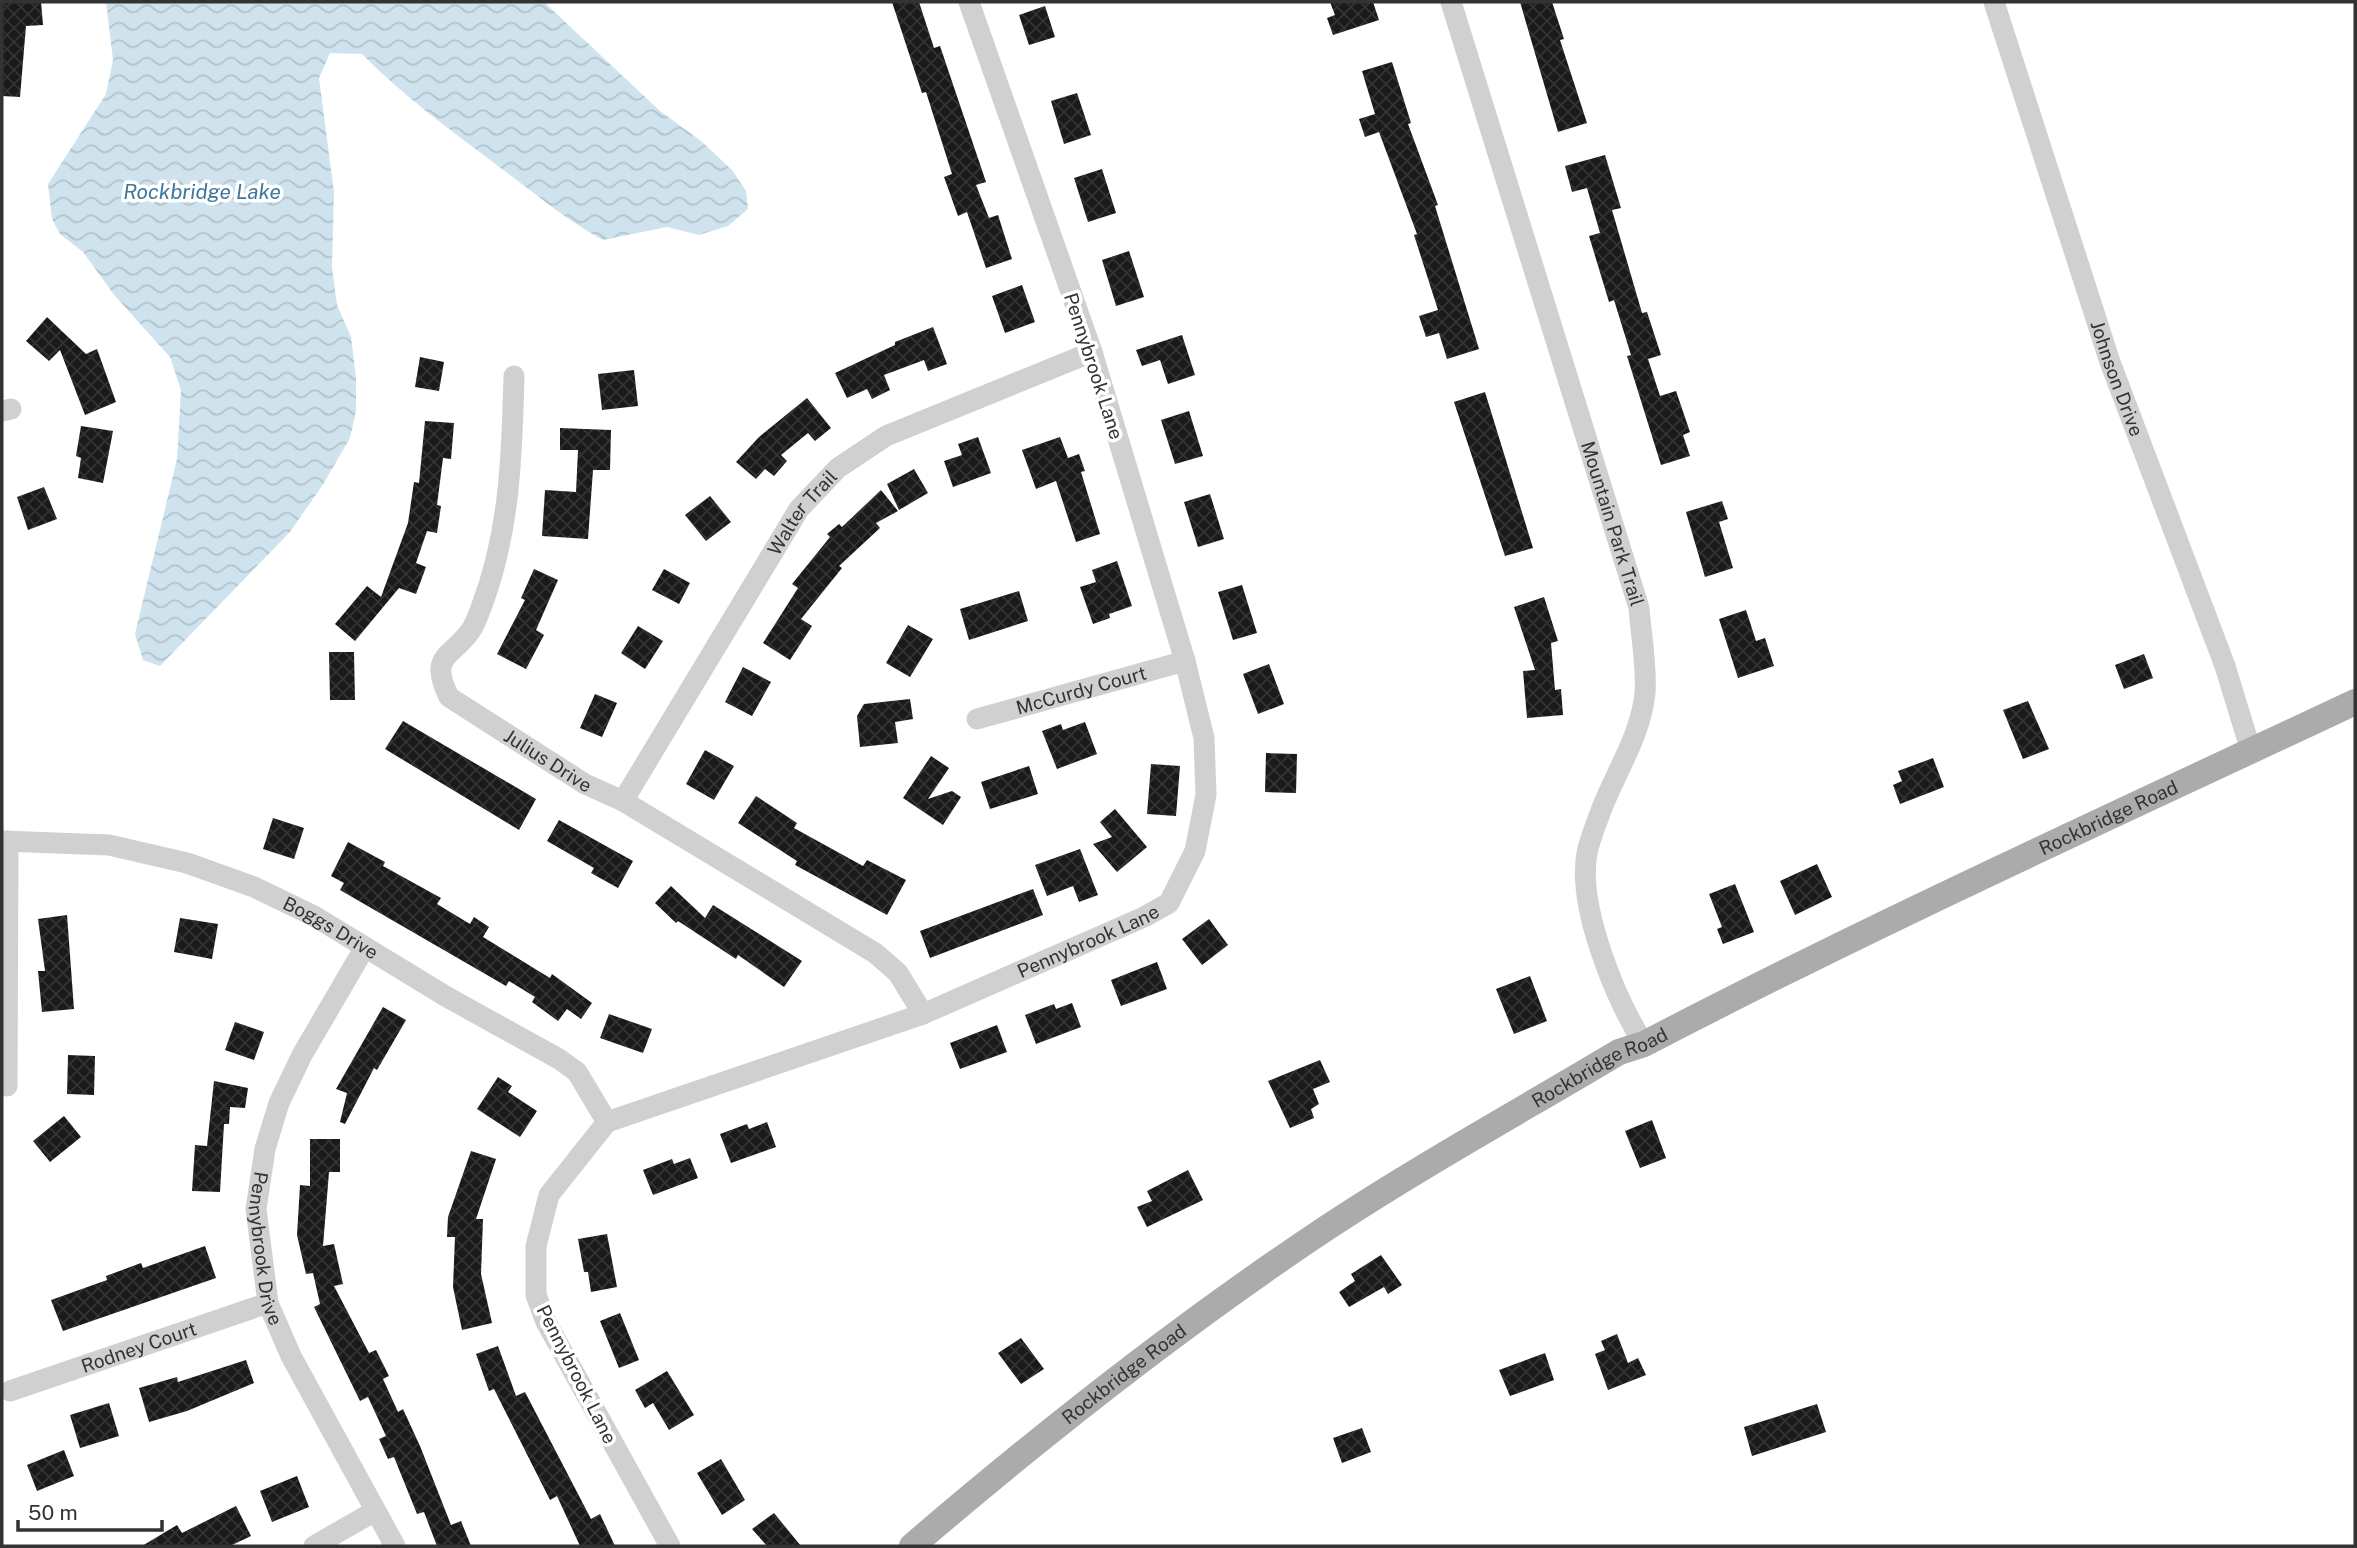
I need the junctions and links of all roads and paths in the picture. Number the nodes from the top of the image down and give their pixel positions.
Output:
1 (969, 2) edge
2 (1451, 2) edge
3 (1994, 2) edge
4 (1092, 352) junction
5 (514, 376) dead end
6 (1185, 661) junction
7 (2355, 702) edge
8 (977, 719) dead end
9 (2250, 751) junction
10 (624, 801) junction
11 (5, 841) edge
12 (365, 947) junction
13 (923, 1014) junction
14 (1644, 1044) junction
15 (7, 1086) dead end
16 (607, 1122) junction
17 (268, 1303) junction
18 (10, 1391) dead end
19 (375, 1511) junction
20 (314, 1546) edge
21 (395, 1546) edge
22 (670, 1546) edge
23 (912, 1546) edge

1 - 4 street, Pennybrook Lane
2 - 14 street, Mountain Park Trail
3 - 9 street, Johnson Drive
4 - 6 street, Pennybrook Lane
4 - 10 street, Walter Trail
5 - 10 street, Julius Drive
6 - 8 street, McCurdy Court
6 - 13 street, Pennybrook Lane
7 - 9 main road, Rockbridge Road
9 - 14 main road, Rockbridge Road
10 - 13 street, Julius Drive
11 - 12 street, Boggs Drive
11 - 15 street
12 - 16 street, Boggs Drive
12 - 17 street, Pennybrook Drive
13 - 16 street, Pennybrook Lane
14 - 23 main road, Rockbridge Road
16 - 22 street, Pennybrook Lane
17 - 18 street, Rodney Court
17 - 19 street, Pennybrook Drive
19 - 20 street
19 - 21 street, Pennybrook Drive

